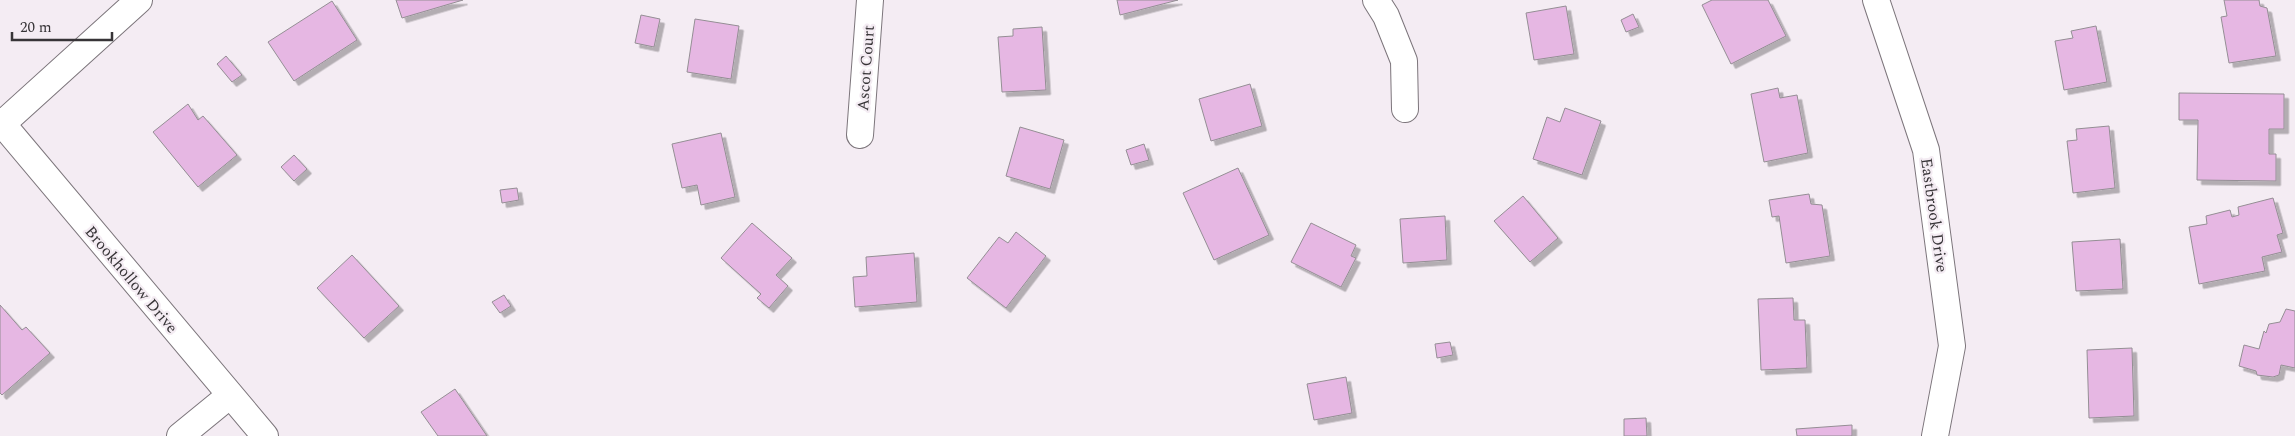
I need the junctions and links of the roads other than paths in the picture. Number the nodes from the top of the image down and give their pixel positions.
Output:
1 (139, 0) edge
2 (870, 0) edge
3 (1376, 0) edge
4 (1876, 0) edge
5 (1405, 109) dead end
6 (1, 122) edge
7 (860, 135) dead end
8 (229, 396) junction
9 (180, 436) edge
10 (265, 436) edge
11 (1935, 436) edge

1 - 6 street
2 - 7 street, Ascot Court
3 - 5 street
4 - 11 street, Eastbrook Drive
6 - 8 street, Brookhollow Drive
8 - 9 street
8 - 10 street, Brookhollow Drive

